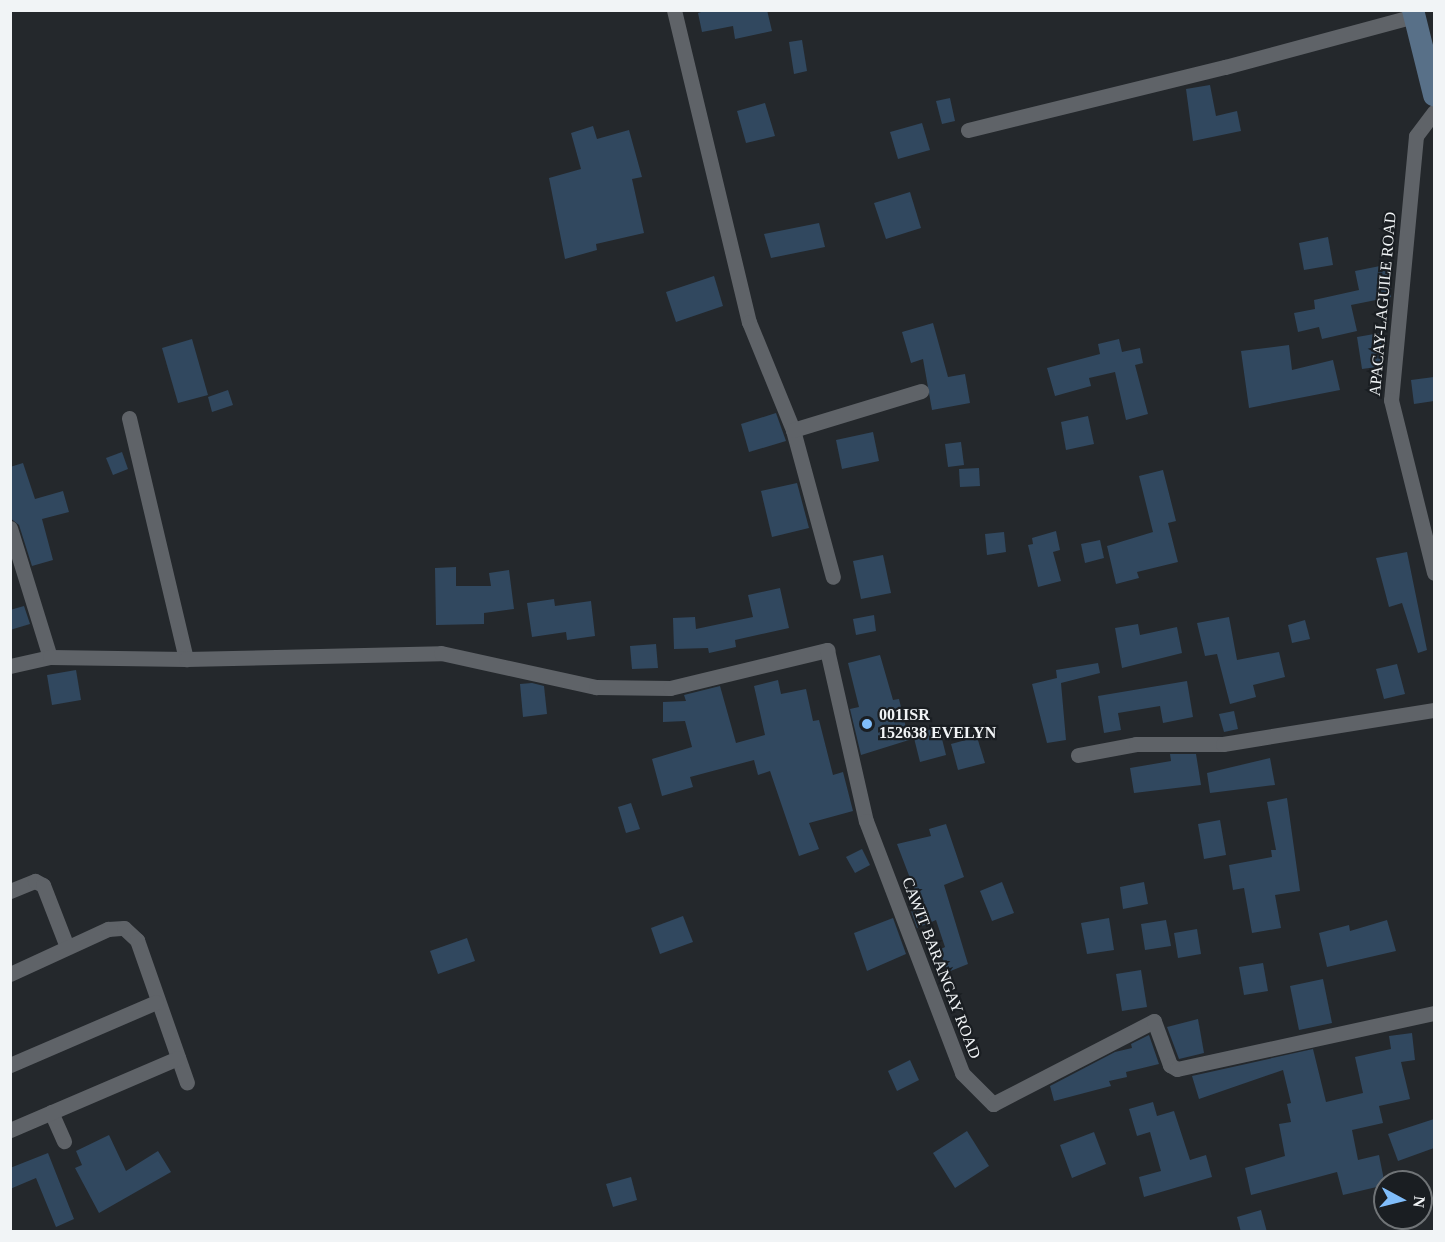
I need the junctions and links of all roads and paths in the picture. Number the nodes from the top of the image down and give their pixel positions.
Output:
1 (674, 10) edge
2 (1414, 13) edge
3 (1434, 95) edge
4 (1434, 112) edge
5 (968, 130) dead end
6 (921, 392) dead end
7 (129, 418) dead end
8 (793, 430) junction
9 (10, 528) edge
10 (1434, 573) edge
11 (833, 577) dead end
12 (50, 657) junction
13 (186, 659) junction
14 (10, 666) edge
15 (1434, 710) edge
16 (1078, 754) dead end
17 (10, 891) edge
18 (67, 947) junction
19 (10, 974) edge
20 (156, 1002) junction
21 (1434, 1012) edge
22 (178, 1058) junction
23 (10, 1065) edge
24 (187, 1083) dead end
25 (51, 1112) junction
26 (10, 1130) edge
27 (64, 1141) dead end

1 - 8 street
2 - 3 street
2 - 5 street
4 - 10 street, APACAY-LAGUILE ROAD
6 - 8 street
7 - 13 street
8 - 11 street
9 - 12 street
12 - 13 street
12 - 14 street
13 - 21 street, CAWIT BARANGAY ROAD
15 - 16 street
17 - 18 street
18 - 19 street
18 - 20 street
20 - 22 street
20 - 23 street
22 - 24 street
22 - 25 street
25 - 26 street
25 - 27 street

